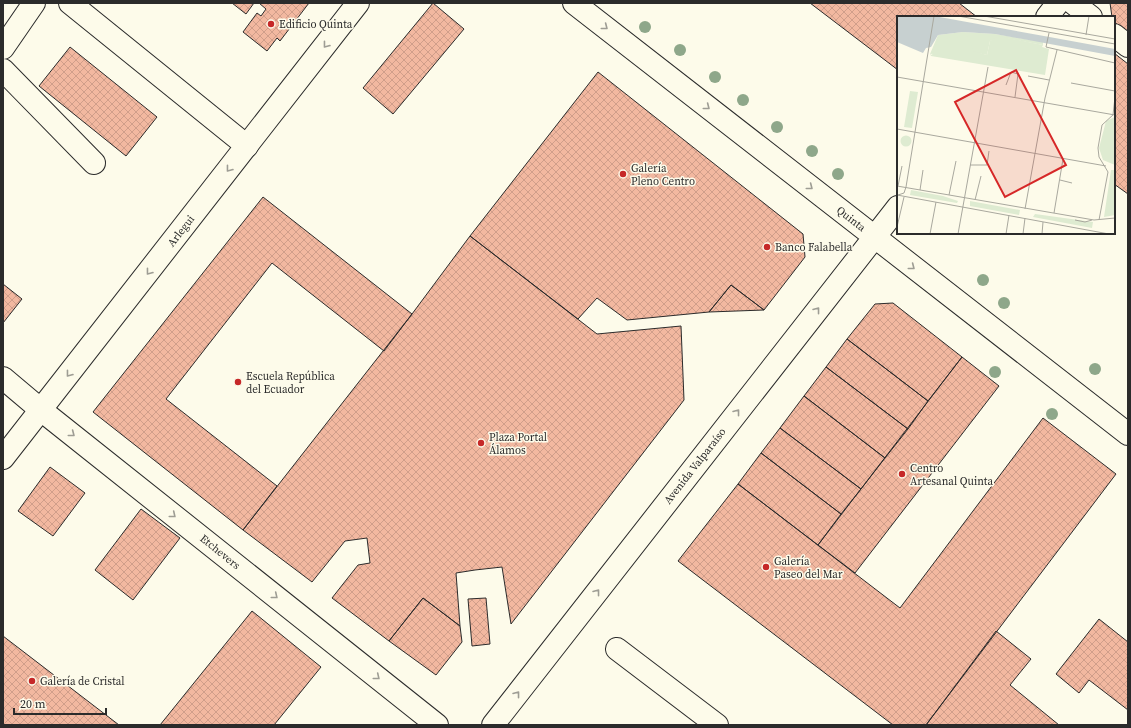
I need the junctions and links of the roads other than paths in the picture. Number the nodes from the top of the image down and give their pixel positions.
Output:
1 (34, 3) edge
2 (70, 3) edge
3 (358, 3) edge
4 (574, 3) edge
5 (1058, 3) edge
6 (1073, 3) edge
7 (1048, 16) edge
8 (1090, 16) edge
9 (1115, 36) edge
10 (1128, 46) edge
11 (3, 48) edge
12 (3, 70) edge
13 (247, 146) junction
14 (94, 163) dead end
15 (897, 208) edge
16 (874, 237) junction
17 (3, 378) edge
18 (41, 410) junction
19 (1128, 434) edge
20 (3, 458) edge
21 (617, 649) dead end
22 (437, 725) edge
23 (493, 725) edge
24 (717, 725) edge

1 - 11 street
2 - 13 street
3 -> 13 street, Arlegui
4 -> 16 street, Quinta
5 - 7 street
6 - 8 street
9 - 10 street
12 - 14 street
13 -> 18 street, Arlegui
15 - 16 street, Avenida Valparaíso
16 -> 19 street, Quinta
23 -> 16 street, Avenida Valparaíso
17 - 18 street, Etchevers
18 - 20 street, Arlegui
18 -> 22 street, Etchevers
21 - 24 street

